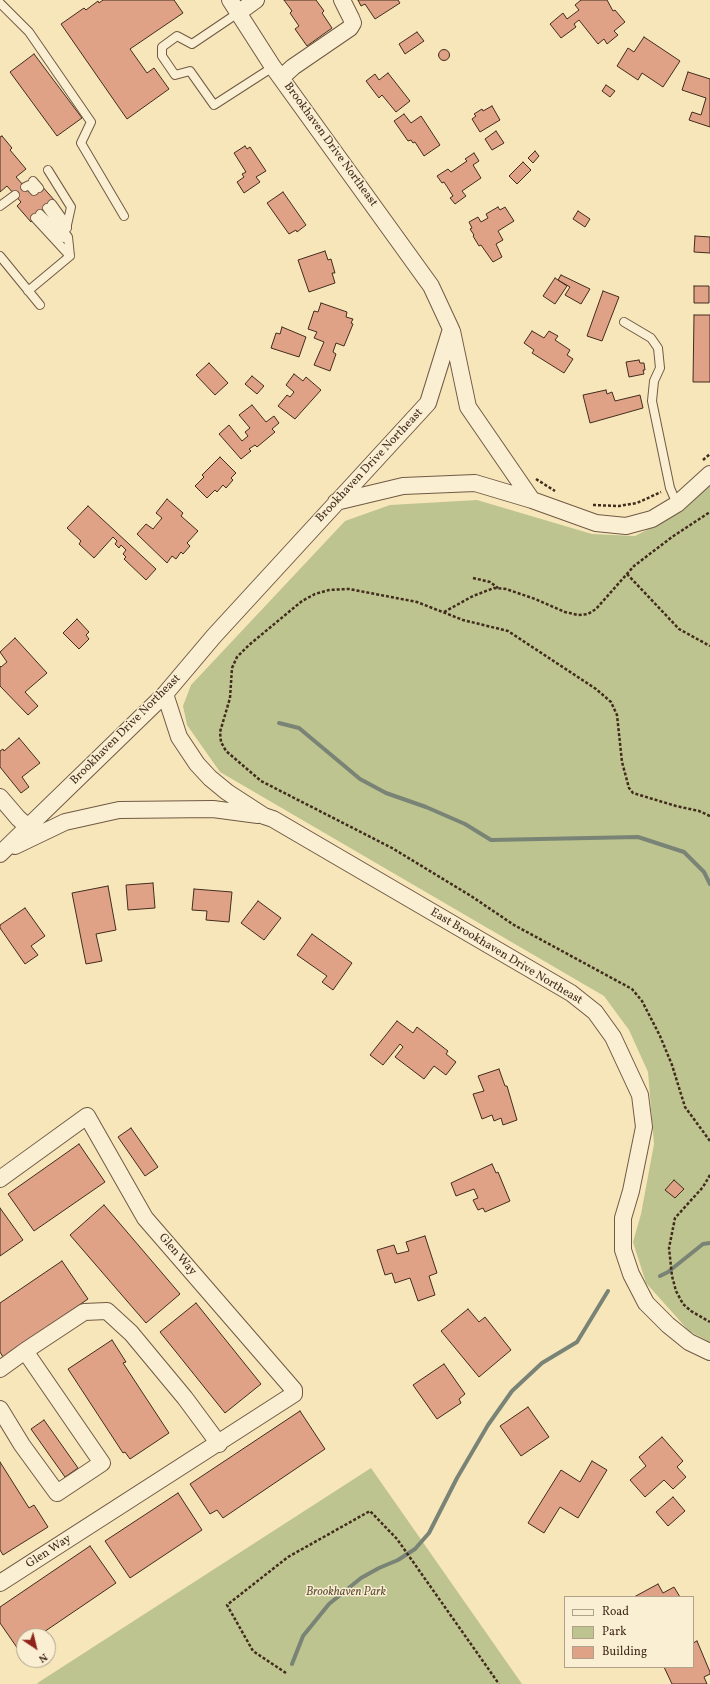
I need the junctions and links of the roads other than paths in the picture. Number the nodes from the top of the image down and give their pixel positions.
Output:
1 (256, 0) edge
2 (342, 0) edge
3 (0, 3) edge
4 (234, 7) edge
5 (277, 72) junction
6 (48, 170) dead end
7 (35, 187) dead end
8 (25, 188) dead end
9 (20, 203) dead end
10 (0, 206) edge
11 (124, 216) dead end
12 (67, 225) junction
13 (69, 240) junction
14 (0, 256) edge
15 (70, 256) junction
16 (28, 291) junction
17 (40, 305) dead end
18 (624, 322) dead end
19 (451, 329) junction
20 (710, 474) edge
21 (532, 500) junction
22 (336, 502) junction
23 (676, 504) junction
24 (164, 694) junction
25 (0, 797) edge
26 (264, 816) junction
27 (28, 827) junction
28 (2, 852) edge
29 (0, 1178) edge
30 (25, 1351) junction
31 (710, 1352) edge
32 (0, 1369) edge
33 (0, 1409) edge
34 (220, 1444) junction
35 (0, 1584) edge

1 - 4 street
2 - 5 street
3 - 11 lane
4 - 5 street, Brookhaven Drive Northeast
4 - 5 lane
5 - 19 street, Brookhaven Drive Northeast
6 - 12 lane
7 - 8 lane
9 - 10 lane
12 - 13 lane
12 - 13 lane
13 - 15 lane
13 - 15 lane
14 - 16 lane
15 - 16 lane
16 - 17 lane
18 - 23 lane
19 - 21 street
19 - 22 street, Brookhaven Drive Northeast
20 - 23 street
21 - 22 street
21 - 23 street
22 - 24 street, Brookhaven Drive Northeast
24 - 26 street, East Brookhaven Drive Northeast
24 - 27 street, Brookhaven Drive Northeast
25 - 27 street
26 - 28 street, East Brookhaven Drive Northeast
26 - 31 street, East Brookhaven Drive Northeast
27 - 28 street, Brookhaven Drive Northeast
29 - 34 street, Glen Way
30 - 32 street
30 - 33 street
30 - 34 street
34 - 35 street, Glen Way

